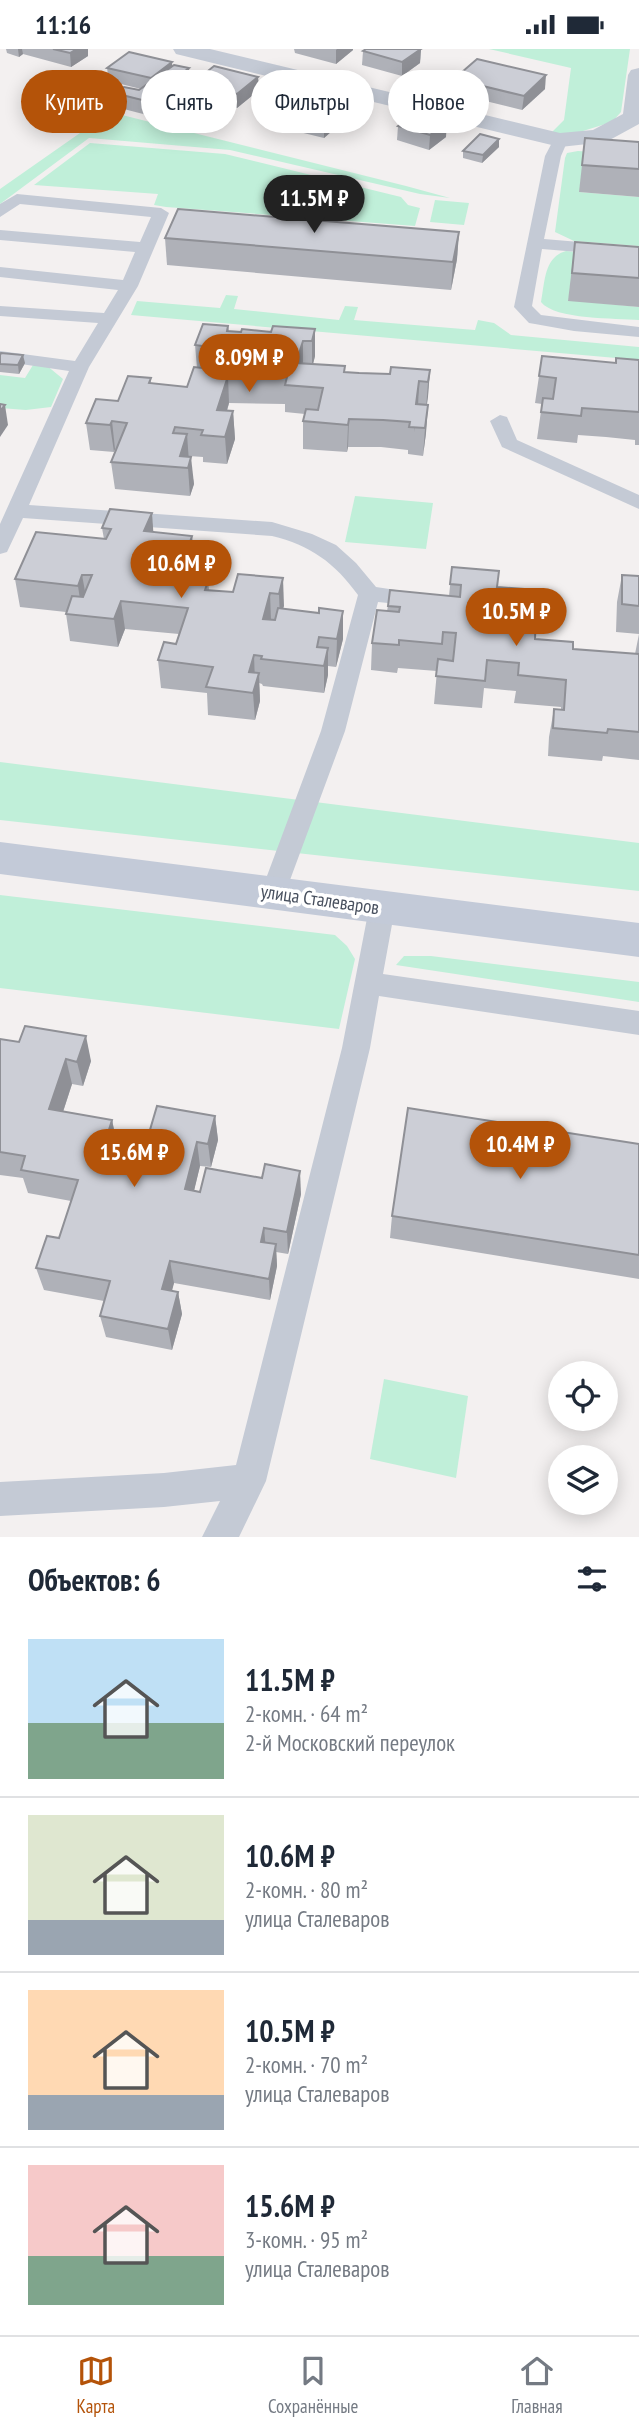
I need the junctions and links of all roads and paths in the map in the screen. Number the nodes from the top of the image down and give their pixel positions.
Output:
1 (184, 49) edge
2 (639, 75) edge
3 (636, 118) edge
4 (560, 140) junction
5 (0, 212) edge
6 (0, 235) edge
7 (535, 243) junction
8 (146, 249) junction
9 (639, 252) edge
10 (0, 272) edge
11 (129, 286) junction
12 (0, 311) edge
13 (107, 318) junction
14 (639, 332) edge
15 (0, 356) edge
16 (80, 367) junction
17 (500, 421) dead end
18 (639, 503) edge
19 (18, 511) junction
20 (0, 547) edge
21 (369, 594) junction
22 (408, 598) edge
23 (0, 858) edge
24 (274, 892) junction
25 (382, 908) junction
26 (639, 940) edge
27 (368, 983) junction
28 (639, 1023) edge
29 (249, 1481) junction
30 (0, 1499) edge
31 (220, 1537) edge

1 - 4 street
2 - 3 street
3 - 4 street
4 - 7 lane
5 - 8 lane
6 - 8 lane
7 - 9 lane
7 - 14 lane
8 - 11 lane
10 - 11 lane
11 - 13 lane
12 - 13 lane
13 - 16 lane
15 - 16 lane
16 - 19 lane
17 - 18 lane
19 - 20 lane
19 - 21 lane
21 - 22 lane
21 - 24 lane
23 - 24 main road, улица Сталеваров
24 - 25 main road, улица Сталеваров
25 - 26 main road, улица Сталеваров
25 - 27 lane
27 - 28 lane
27 - 29 lane
29 - 30 lane
29 - 31 lane

